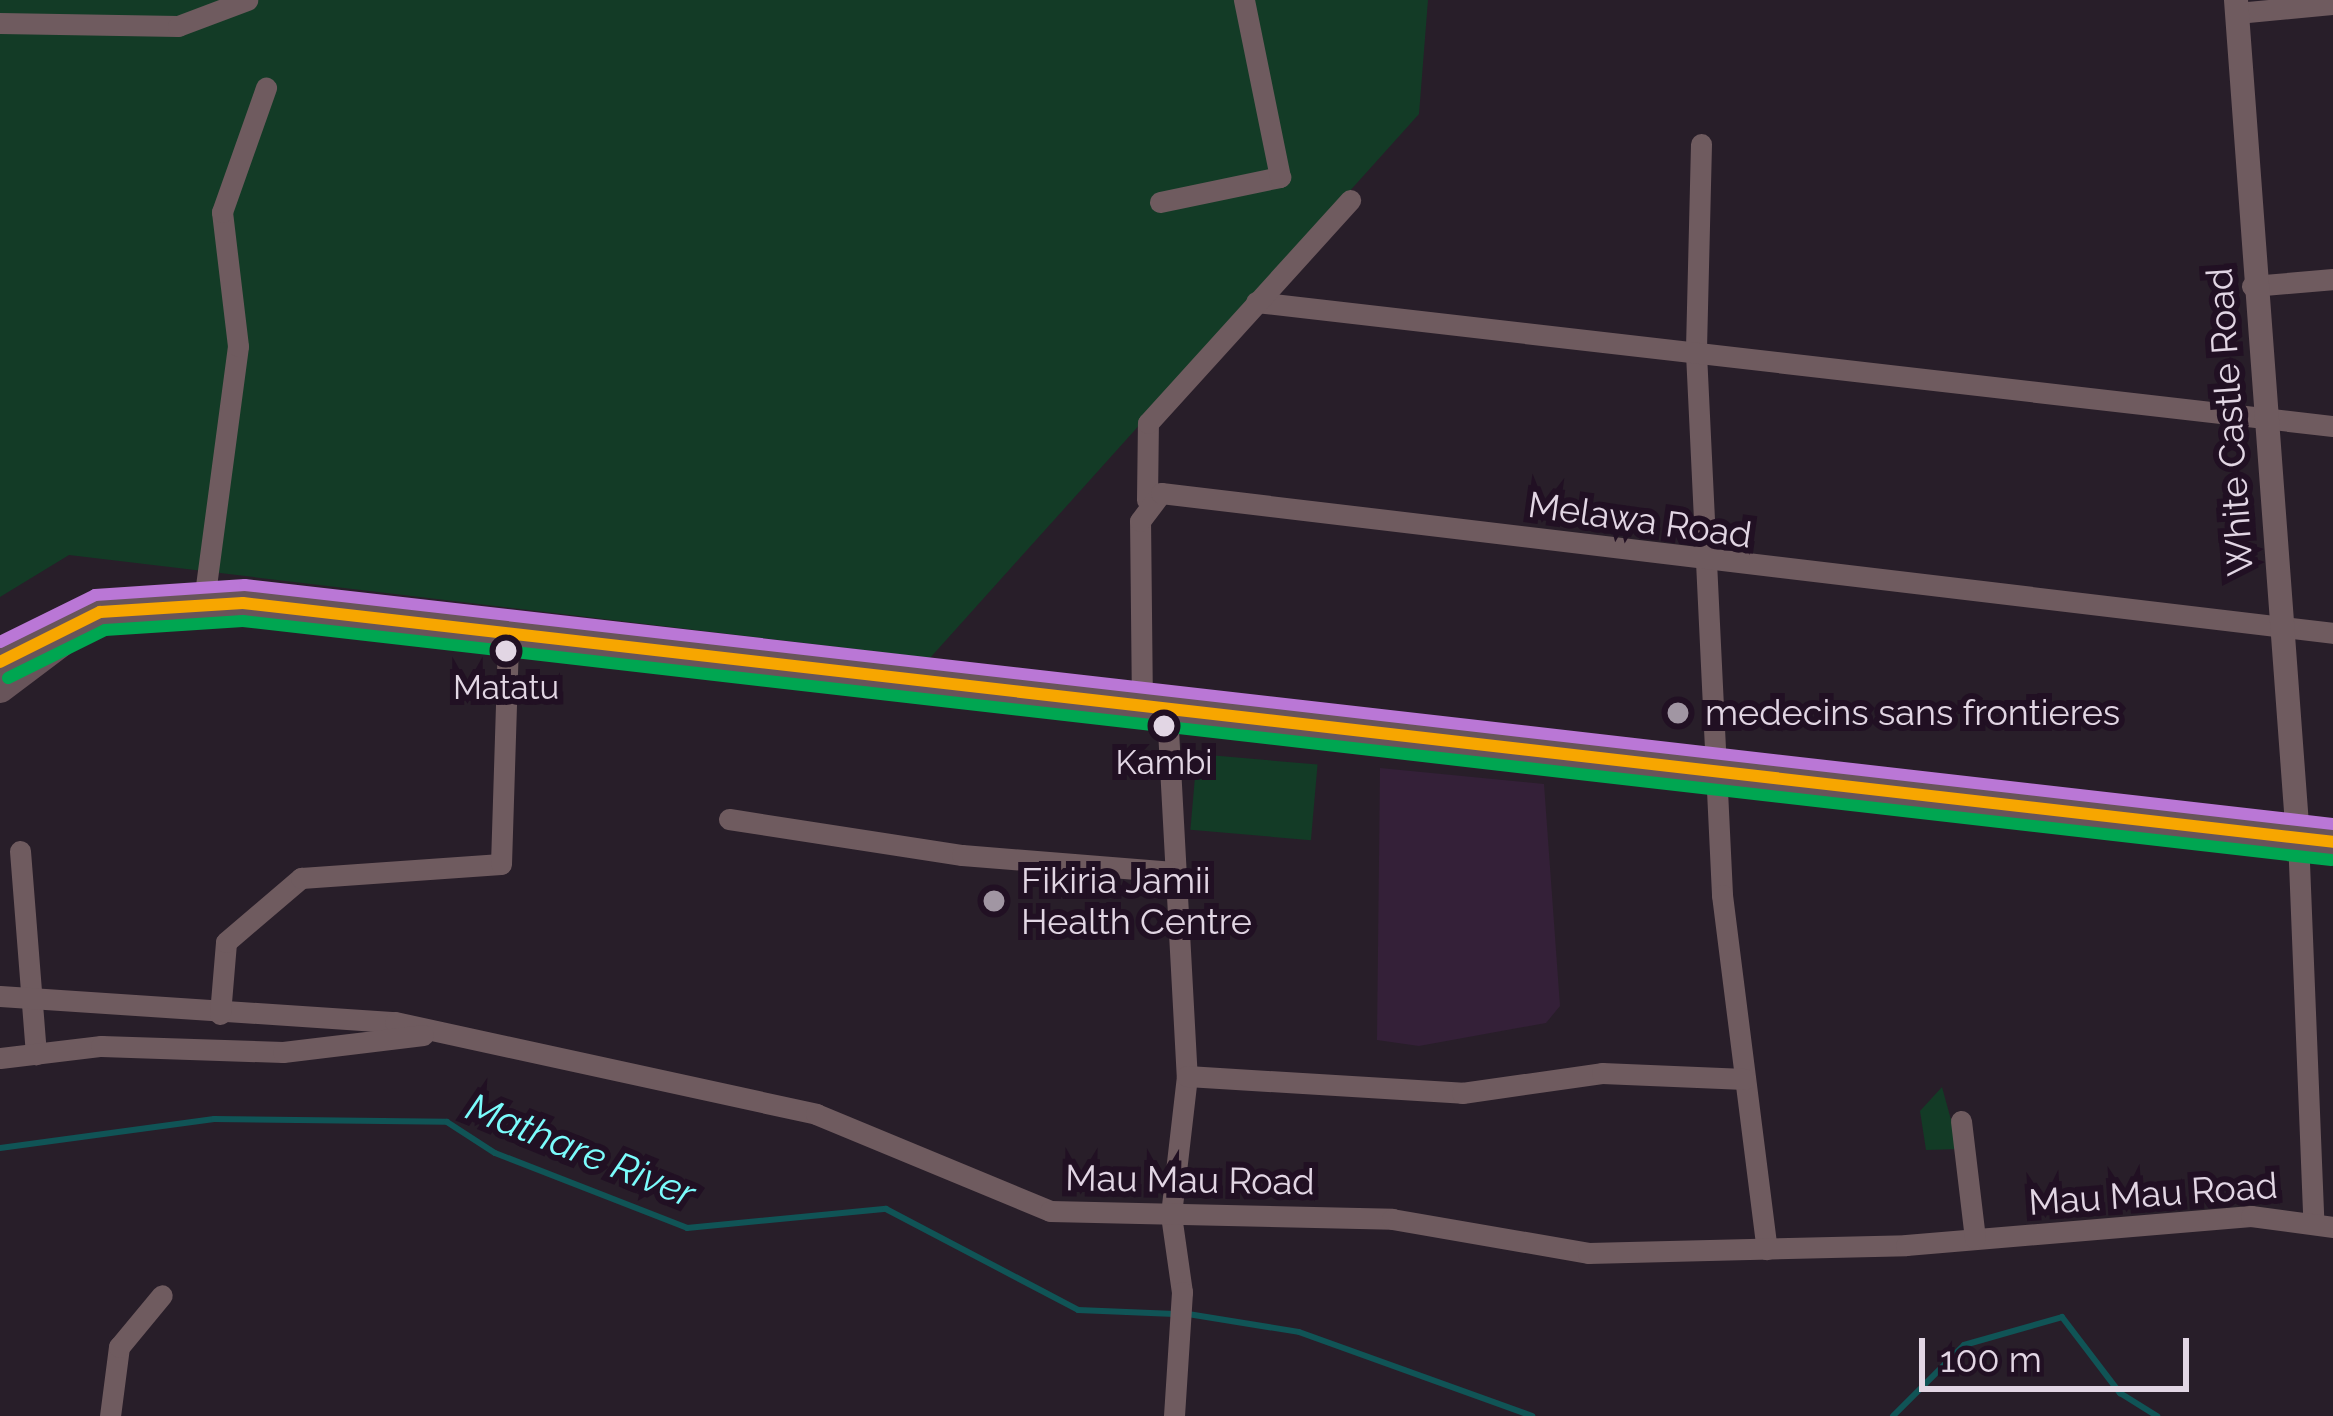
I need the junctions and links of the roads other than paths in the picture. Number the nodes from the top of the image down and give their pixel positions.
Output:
1 (247, 0) edge
2 (1244, 0) edge
3 (2333, 4) edge
4 (2236, 6) edge
5 (0, 23) edge
6 (266, 88) dead end
7 (1701, 144) dead end
8 (1350, 200) dead end
9 (1160, 202) dead end
10 (2333, 279) edge
11 (2252, 286) junction
12 (1256, 302) junction
13 (1696, 353) junction
14 (2264, 421) junction
15 (2333, 426) edge
16 (1148, 500) junction
17 (1706, 565) junction
18 (204, 601) junction
19 (146, 604) junction
20 (2280, 627) junction
21 (2333, 633) edge
22 (508, 639) junction
23 (1, 659) edge
24 (0, 688) edge
25 (1155, 709) junction
26 (1716, 774) junction
27 (729, 819) dead end
28 (2298, 838) junction
29 (2333, 842) edge
30 (20, 851) dead end
31 (1173, 872) junction
32 (28, 995) junction
33 (0, 996) edge
34 (220, 1014) junction
35 (433, 1034) junction
36 (2323, 1042) edge
37 (36, 1054) junction
38 (0, 1058) edge
39 (1187, 1076) junction
40 (1745, 1078) junction
41 (1961, 1121) dead end
42 (1171, 1215) junction
43 (2323, 1223) edge
44 (1975, 1238) junction
45 (1767, 1249) junction
46 (162, 1295) dead end
47 (110, 1416) edge
48 (1174, 1416) edge

1 - 5 street
2 - 9 street
3 - 4 street
4 - 11 street, White Castle Road
6 - 18 street
7 - 13 street
8 - 12 street
10 - 11 street
11 - 14 street, White Castle Road
12 - 13 street
12 - 16 street
13 - 14 street
13 - 17 street
14 - 15 street
14 - 20 street, White Castle Road
16 - 17 street, Melawa Road
16 - 25 street
17 - 20 street, Melawa Road
17 - 26 street
18 - 19 main road
18 - 22 main road
19 - 23 main road
19 - 24 main road
20 - 21 street, Melawa Road
20 - 28 street, White Castle Road
22 - 25 main road
22 - 34 street
25 - 26 main road
25 - 31 street
26 - 28 main road
26 - 40 street
27 - 31 street
28 - 29 main road
28 - 36 street
30 - 32 street
31 - 39 street
32 - 33 street, Mau Mau Road
32 - 34 street, Mau Mau Road
32 - 37 street
34 - 35 street, Mau Mau Road
35 - 37 street
35 - 42 street, Mau Mau Road
36 - 43 street
37 - 38 street
39 - 40 street
39 - 42 street
40 - 45 street
41 - 44 street
42 - 45 street, Mau Mau Road
42 - 48 street
43 - 44 street, Mau Mau Road
44 - 45 street, Mau Mau Road
46 - 47 street

